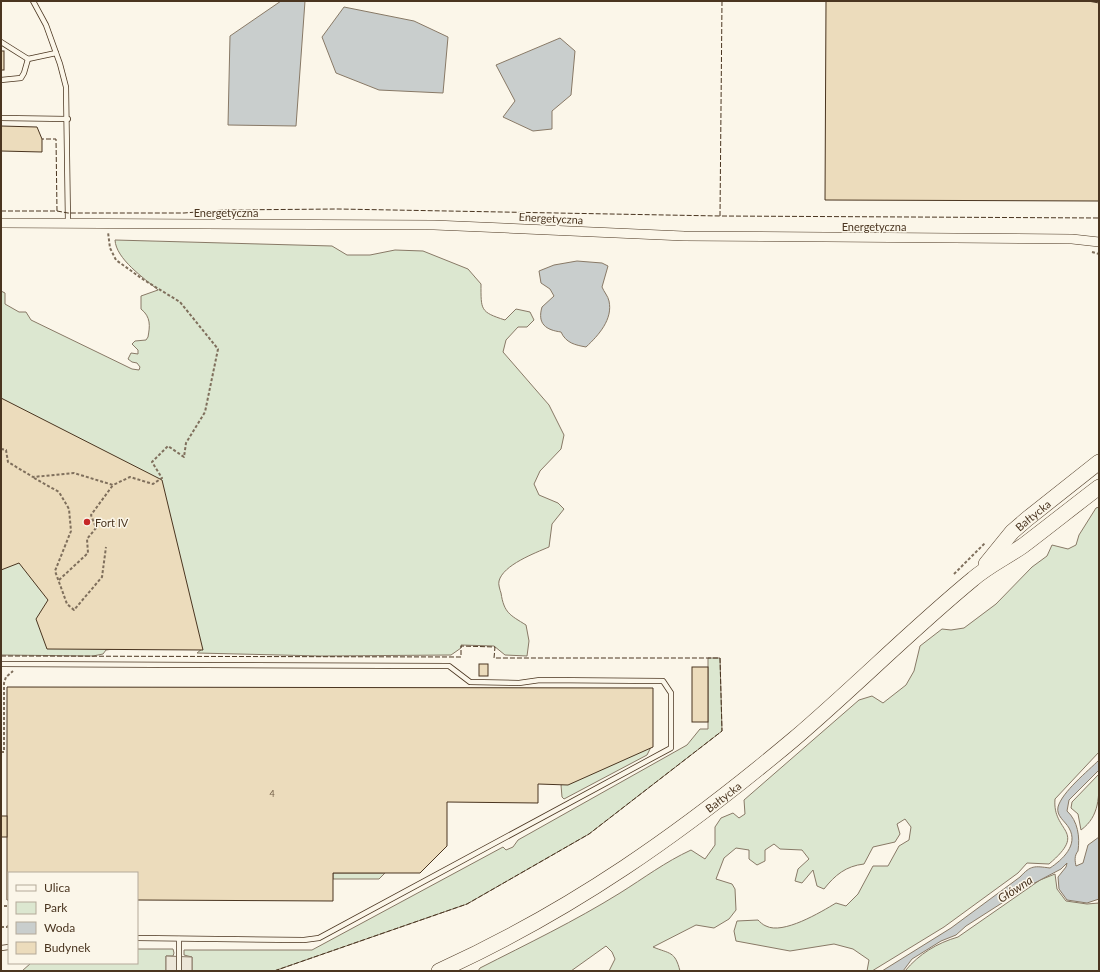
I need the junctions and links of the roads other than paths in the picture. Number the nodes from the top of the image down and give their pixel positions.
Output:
1 (33, 1) edge
2 (1, 42) edge
3 (56, 53) junction
4 (28, 59) junction
5 (1, 80) edge
6 (1, 118) edge
7 (68, 119) junction
8 (1, 223) edge
9 (68, 223) junction
10 (1099, 242) edge
11 (1099, 462) edge
12 (1099, 487) edge
13 (975, 577) junction
14 (1, 664) edge
15 (138, 938) edge
16 (179, 939) junction
17 (179, 971) edge
18 (440, 971) edge

1 - 3 lane
2 - 4 lane
3 - 4 lane
3 - 7 lane
4 - 5 lane
6 - 7 lane
7 - 9 lane
8 - 9 street, Energetyczna
9 - 10 street, Energetyczna
11 - 13 main road, Bałtycka
12 - 13 main road, Bałtycka
13 - 18 main road, Bałtycka
14 - 16 lane
15 - 16 lane
16 - 17 lane

